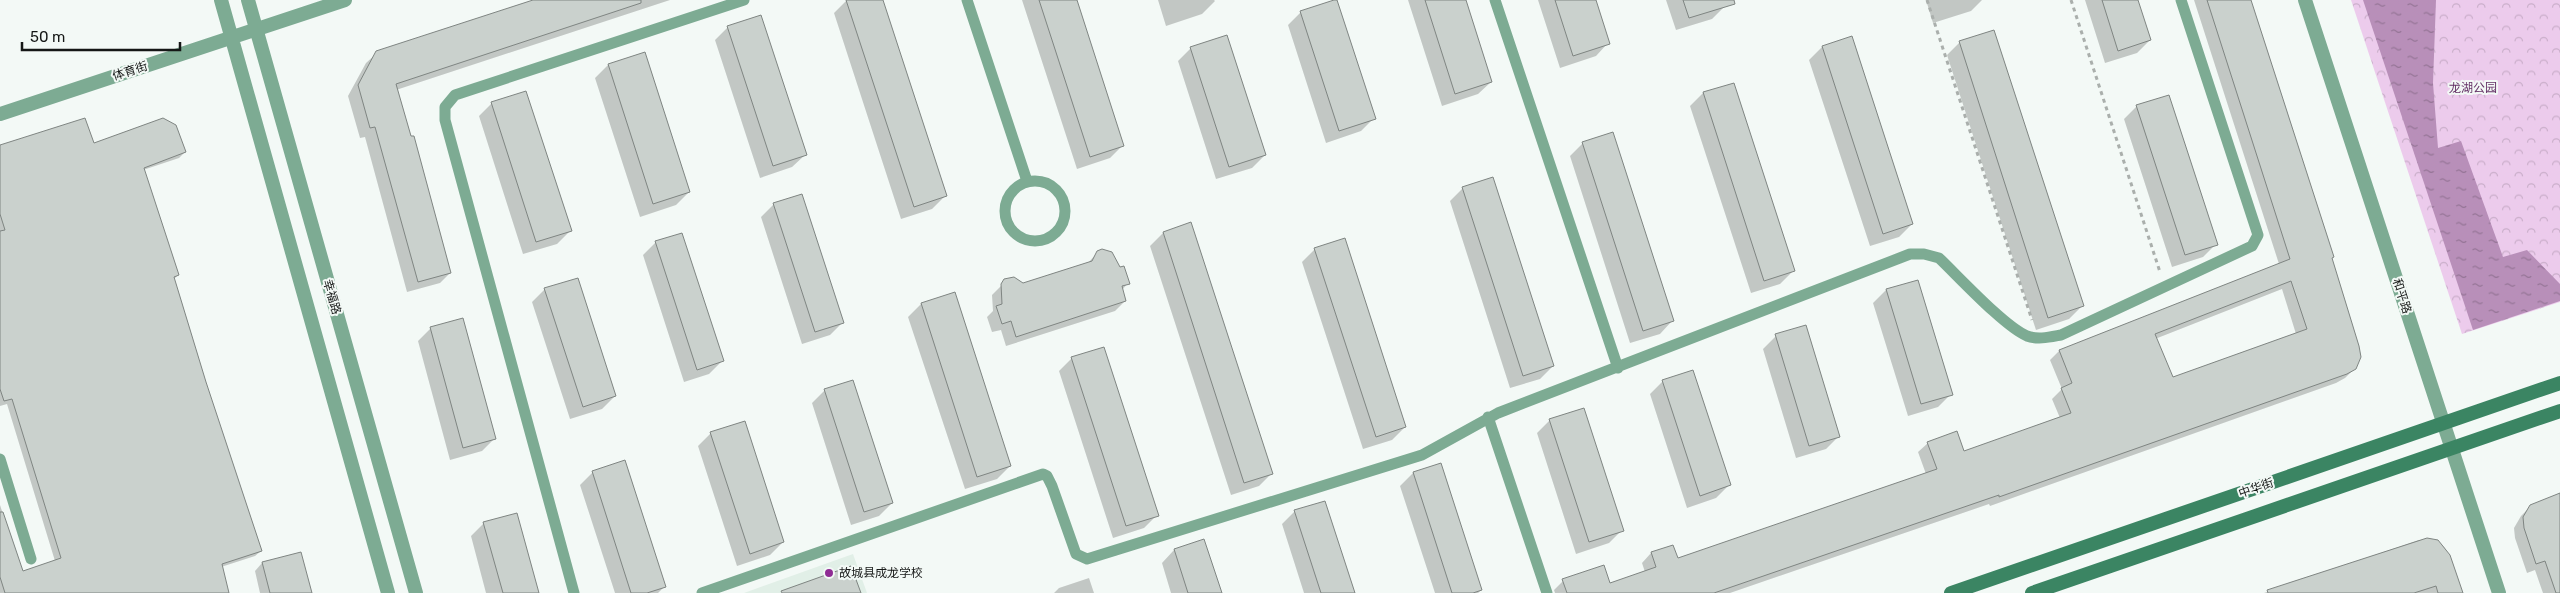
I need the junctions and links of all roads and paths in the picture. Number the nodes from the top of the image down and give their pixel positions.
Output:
1 (221, 0) edge
2 (248, 0) edge
3 (345, 0) edge
4 (744, 0) edge
5 (967, 0) edge
6 (1495, 0) edge
7 (1927, 0) edge
8 (2070, 0) edge
9 (2181, 0) edge
10 (2305, 0) edge
11 (256, 29) junction
12 (231, 38) junction
13 (0, 114) edge
14 (1027, 181) junction
15 (2165, 286) junction
16 (2038, 338) junction
17 (1618, 368) junction
18 (2560, 383) edge
19 (2560, 411) edge
20 (1488, 417) junction
21 (2443, 424) junction
22 (2451, 448) junction
23 (0, 459) edge
24 (31, 559) dead end
25 (388, 593) edge
26 (416, 593) edge
27 (574, 593) edge
28 (702, 593) edge
29 (1547, 593) edge
30 (1951, 593) edge
31 (2032, 593) edge
32 (2499, 593) edge

1 - 12 street
2 - 11 street, 幸福路
3 - 11 street, 体育街
4 - 27 lane
5 - 14 lane
6 - 17 lane
7 - 16 path
8 - 15 path
9 - 15 lane
10 - 21 street, 和平路
11 - 12 street, 体育街
11 - 26 street, 幸福路
12 - 13 street, 体育街
12 - 25 street
14 - 14 lane
15 - 16 lane
16 - 17 lane
17 - 20 lane
18 - 21 main road, 中华街
19 - 22 main road
20 - 28 lane
20 - 29 lane
21 - 22 street, 和平路
21 - 30 main road, 中华街
22 - 31 main road
22 - 32 street, 和平路
23 - 24 lane

